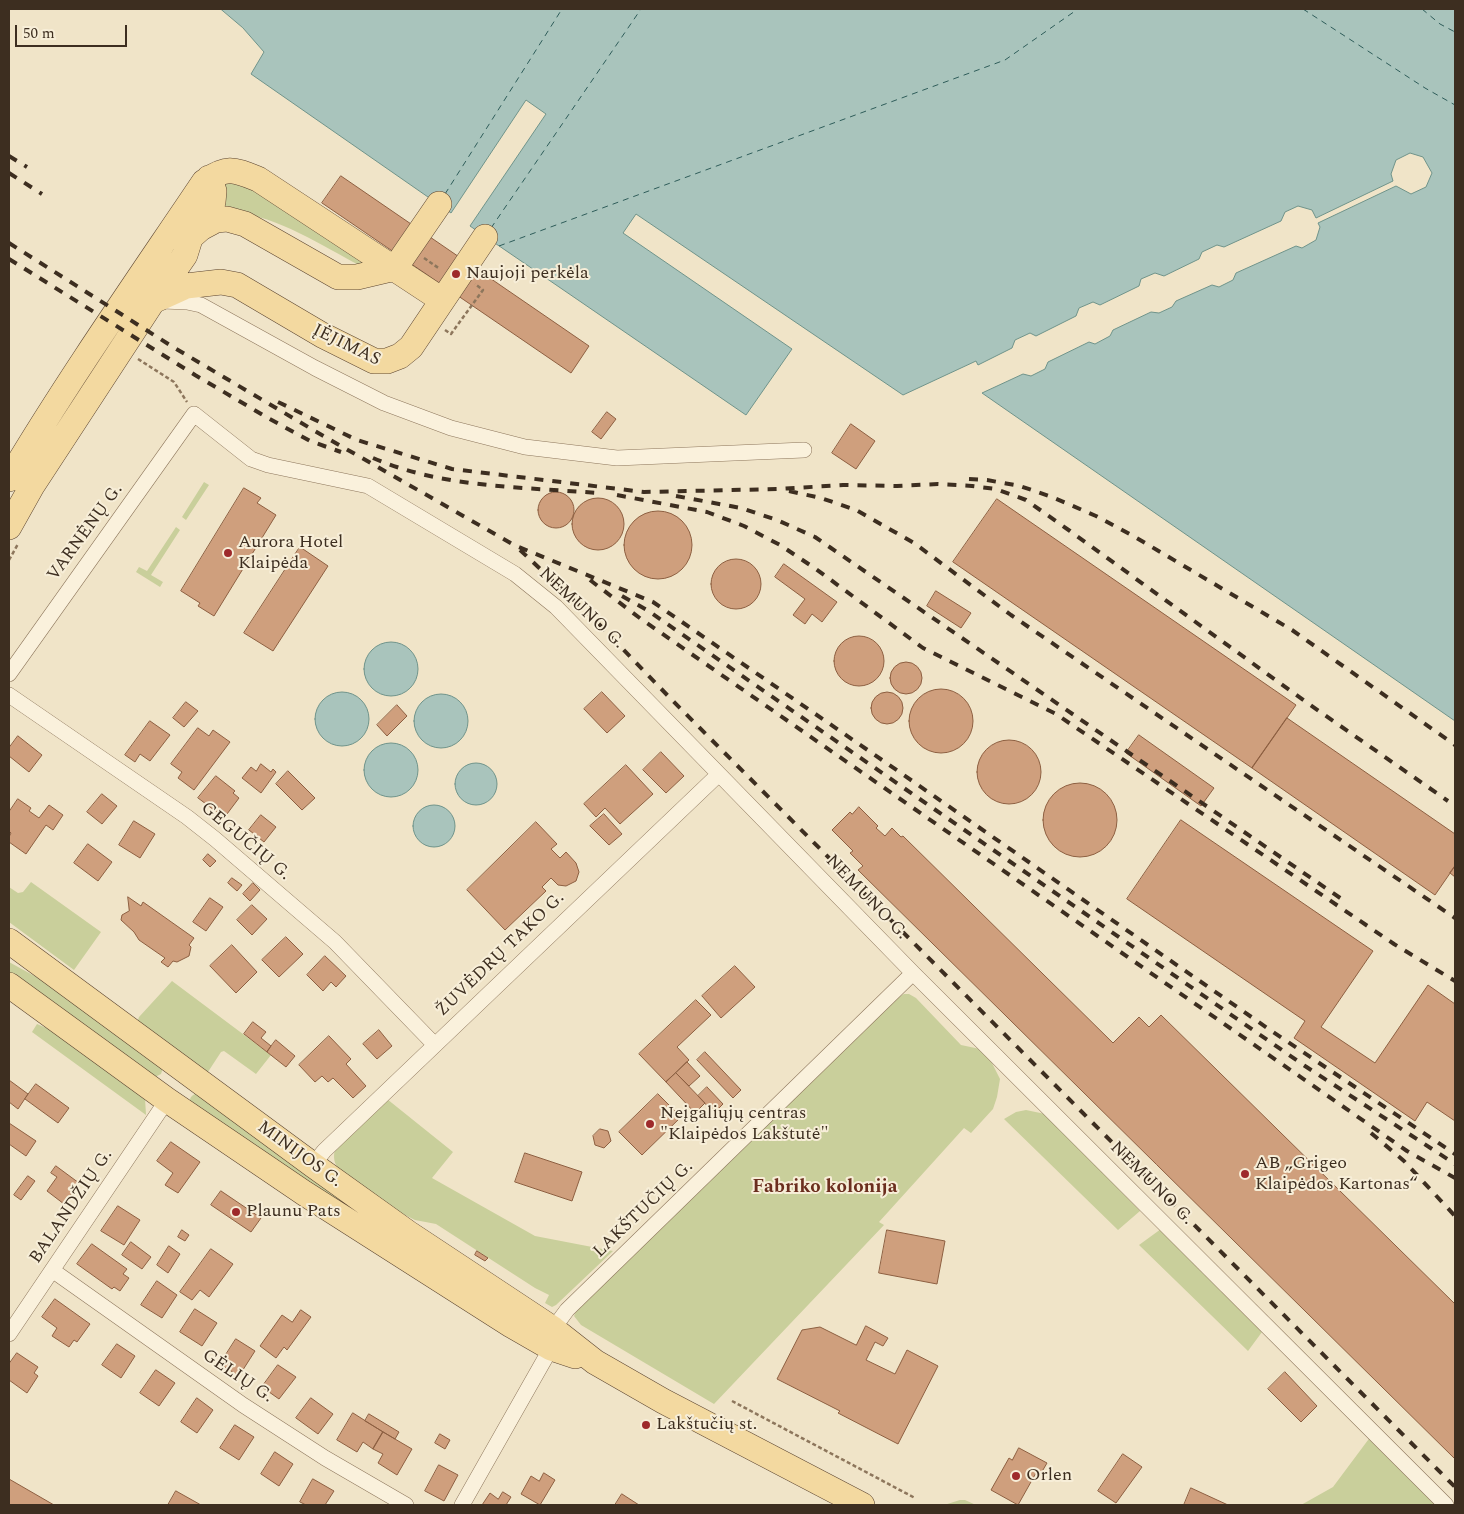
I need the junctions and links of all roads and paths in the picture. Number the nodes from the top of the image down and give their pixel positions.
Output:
1 (209, 178) junction
2 (439, 204) dead end
3 (485, 237) dead end
4 (190, 238) junction
5 (409, 247) junction
6 (395, 268) junction
7 (457, 288) junction
8 (153, 300) junction
9 (442, 328) dead end
10 (142, 352) dead end
11 (194, 414) junction
12 (804, 450) dead end
13 (9, 479) edge
14 (14, 536) edge
15 (9, 560) edge
16 (15, 651) edge
17 (9, 674) edge
18 (9, 694) edge
19 (719, 774) junction
20 (9, 941) edge
21 (913, 973) junction
22 (9, 985) edge
23 (434, 1044) junction
24 (187, 1073) junction
25 (167, 1100) junction
26 (313, 1165) junction
27 (52, 1270) junction
28 (9, 1334) edge
29 (552, 1338) junction
30 (732, 1401) dead end
31 (915, 1498) dead end
32 (406, 1505) edge
33 (462, 1505) edge
34 (862, 1505) edge
35 (1446, 1505) edge

1 - 4 main road
1 - 6 main road
1 - 13 main road
2 - 5 main road
3 - 7 main road
4 - 6 main road
4 - 8 main road
5 - 6 main road
5 - 7 path
6 - 7 main road
7 - 8 main road
7 - 9 path
8 - 12 street
8 - 14 main road
10 - 11 path
11 - 16 street, VARNĖNŲ G.
11 - 19 street, NEMUNO G.
14 - 15 path
16 - 17 street, VARNĖNŲ G.
18 - 23 street, GEGUČIŲ G.
19 - 21 street, NEMUNO G.
19 - 23 street, ŽUVĖDRŲ TAKO G.
20 - 24 main road, MINIJOS G.
21 - 29 street, LAKŠTUČIŲ G.
21 - 35 street, NEMUNO G.
22 - 25 main road, MINIJOS G.
23 - 26 street, ŽUVĖDRŲ TAKO G.
24 - 25 main road
24 - 26 main road, MINIJOS G.
25 - 27 street, BALANDŽIŲ G.
25 - 29 main road, MINIJOS G.
26 - 29 main road, MINIJOS G.
27 - 28 street, BALANDŽIŲ G.
27 - 32 street, GĖLIŲ G.
29 - 33 street, LAKŠTUČIŲ G.
29 - 34 main road, MINIJOS G.
30 - 31 path

